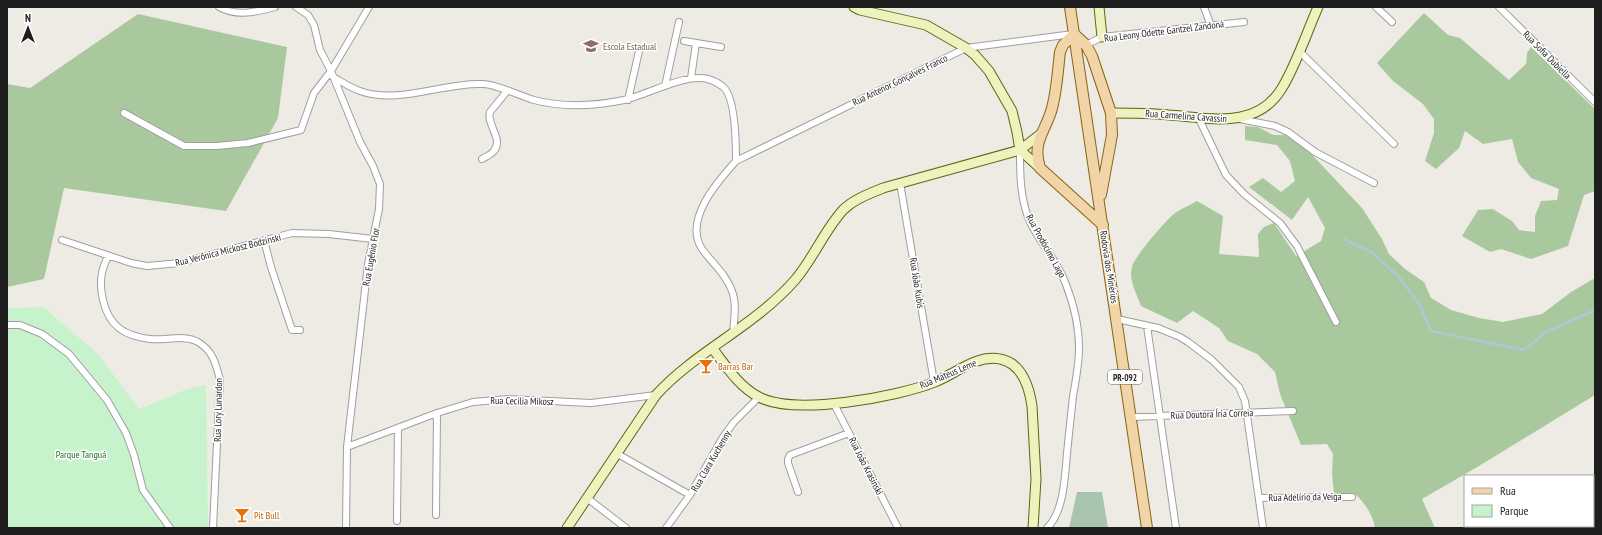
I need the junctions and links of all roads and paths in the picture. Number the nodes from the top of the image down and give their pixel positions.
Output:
1 (219, 7) edge
2 (275, 7) edge
3 (296, 7) edge
4 (369, 7) edge
5 (1070, 7) edge
6 (1099, 7) edge
7 (1204, 7) edge
8 (1318, 7) edge
9 (1376, 7) edge
10 (1499, 7) edge
11 (858, 8) edge
12 (679, 22) dead end
13 (1244, 22) dead end
14 (1392, 22) dead end
15 (1211, 26) junction
16 (1074, 34) junction
17 (1102, 37) junction
18 (684, 41) dead end
19 (696, 43) junction
20 (1086, 45) junction
21 (721, 47) dead end
22 (966, 48) junction
23 (1299, 50) junction
24 (639, 51) dead end
25 (331, 71) junction
26 (334, 77) junction
27 (691, 78) junction
28 (665, 86) junction
29 (507, 91) junction
30 (628, 100) junction
31 (1595, 102) edge
32 (124, 113) dead end
33 (1111, 113) junction
34 (1198, 117) junction
35 (1238, 118) junction
36 (1042, 133) junction
37 (1394, 144) dead end
38 (1020, 150) junction
39 (482, 159) dead end
40 (736, 161) junction
41 (1040, 168) junction
42 (900, 183) junction
43 (1374, 183) dead end
44 (1099, 203) junction
45 (1103, 225) junction
46 (373, 239) junction
47 (62, 240) dead end
48 (264, 240) junction
49 (108, 256) junction
50 (1117, 319) junction
51 (1336, 322) dead end
52 (7, 325) edge
53 (1147, 326) junction
54 (300, 330) dead end
55 (733, 334) junction
56 (713, 348) junction
57 (934, 382) junction
58 (656, 395) junction
59 (759, 397) junction
60 (834, 404) junction
61 (1293, 411) dead end
62 (437, 413) junction
63 (1246, 413) junction
64 (1160, 416) junction
65 (1131, 418) junction
66 (398, 428) junction
67 (849, 432) junction
68 (346, 447) junction
69 (616, 453) junction
70 (798, 492) dead end
71 (690, 495) junction
72 (1352, 497) dead end
73 (587, 498) junction
74 (1259, 498) junction
75 (436, 515) dead end
76 (397, 521) dead end
77 (170, 528) edge
78 (213, 528) edge
79 (346, 528) edge
80 (567, 528) edge
81 (626, 528) edge
82 (666, 528) edge
83 (898, 528) edge
84 (1033, 528) edge
85 (1047, 528) edge
86 (1147, 528) edge
87 (1176, 528) edge
88 (1263, 528) edge

1 - 2 street
3 - 25 street, Rua Eugênio Flor
4 - 25 street
5 - 16 main road, Rodovia dos Minérios / PR-092
6 - 17 main road
7 - 15 street
8 - 23 main road, Rua Carmelina Cavassin
9 - 14 street
10 - 31 street, Rua Sofia Dubiella
11 - 22 main road, Rua Prodócimo Lago
12 - 28 street
13 - 15 street, Rua Leony Odette Gantzel Zandoná
15 - 17 street, Rua Leony Odette Gantzel Zandoná
16 - 20 main road
16 - 22 street, Rua Antenor Gonçalves Franco
16 - 36 main road
16 - 44 main road, Rodovia dos Minérios / PR-092
17 - 20 street, Rua Leony Odette Gantzel Zandoná
18 - 19 street
19 - 21 street
19 - 27 street
20 - 33 main road
22 - 38 main road, Rua Prodócimo Lago
22 - 40 street, Rua Antenor Gonçalves Franco
23 - 35 main road, Rua Carmelina Cavassin
23 - 37 street
24 - 30 street
25 - 26 street, Rua Eugênio Flor
25 - 32 street
26 - 29 street
26 - 46 street, Rua Eugênio Flor
27 - 28 street
27 - 40 street
28 - 30 street
29 - 30 street
29 - 39 street
33 - 34 main road, Rua Carmelina Cavassin
33 - 44 main road
34 - 35 main road, Rua Carmelina Cavassin
34 - 51 street
35 - 43 street
36 - 38 main road
36 - 41 main road
38 - 41 main road
38 - 42 main road
38 - 85 street, Rua Prodócimo Lago
40 - 55 street
41 - 45 main road
42 - 55 main road
42 - 57 street, Rua João Kubis
44 - 45 main road, Rodovia dos Minérios / PR-092
45 - 50 main road, Rodovia dos Minérios / PR-092
46 - 48 street, Rua Verônica Mickosz Bodzinski
46 - 68 street, Rua Eugênio Flor
47 - 49 street, Rua Verônica Mickosz Bodzinski
48 - 49 street, Rua Verônica Mickosz Bodzinski
48 - 54 street
49 - 78 street, Rua Lory Lunardon
50 - 53 street
50 - 65 main road, Rodovia dos Minérios / PR-092
52 - 77 street
53 - 63 street
53 - 64 street
55 - 56 main road
56 - 58 main road
56 - 59 main road, Rua Mateus Leme
57 - 60 main road, Rua Mateus Leme
57 - 84 main road, Rua Mateus Leme
58 - 62 street, Rua Cecília Mikosz
58 - 69 main road
59 - 60 main road, Rua Mateus Leme
59 - 71 street, Rua Clara Kuchenny
60 - 67 street, Rua João Krasinski
61 - 63 street, Rua Doutora Íria Correia
62 - 66 street, Rua Cecília Mikosz
62 - 75 street
63 - 64 street, Rua Doutora Íria Correia
63 - 74 street
64 - 65 street, Rua Doutora Íria Correia
64 - 87 street
65 - 86 main road, Rodovia dos Minérios / PR-092
66 - 68 street, Rua Cecília Mikosz
66 - 76 street
67 - 70 street
67 - 83 street, Rua João Krasinski
68 - 79 street, Rua Eugênio Flor
69 - 71 street
69 - 73 main road
71 - 82 street, Rua Clara Kuchenny
72 - 74 street, Rua Adelírio da Veiga
73 - 80 main road
73 - 81 street
74 - 88 street

